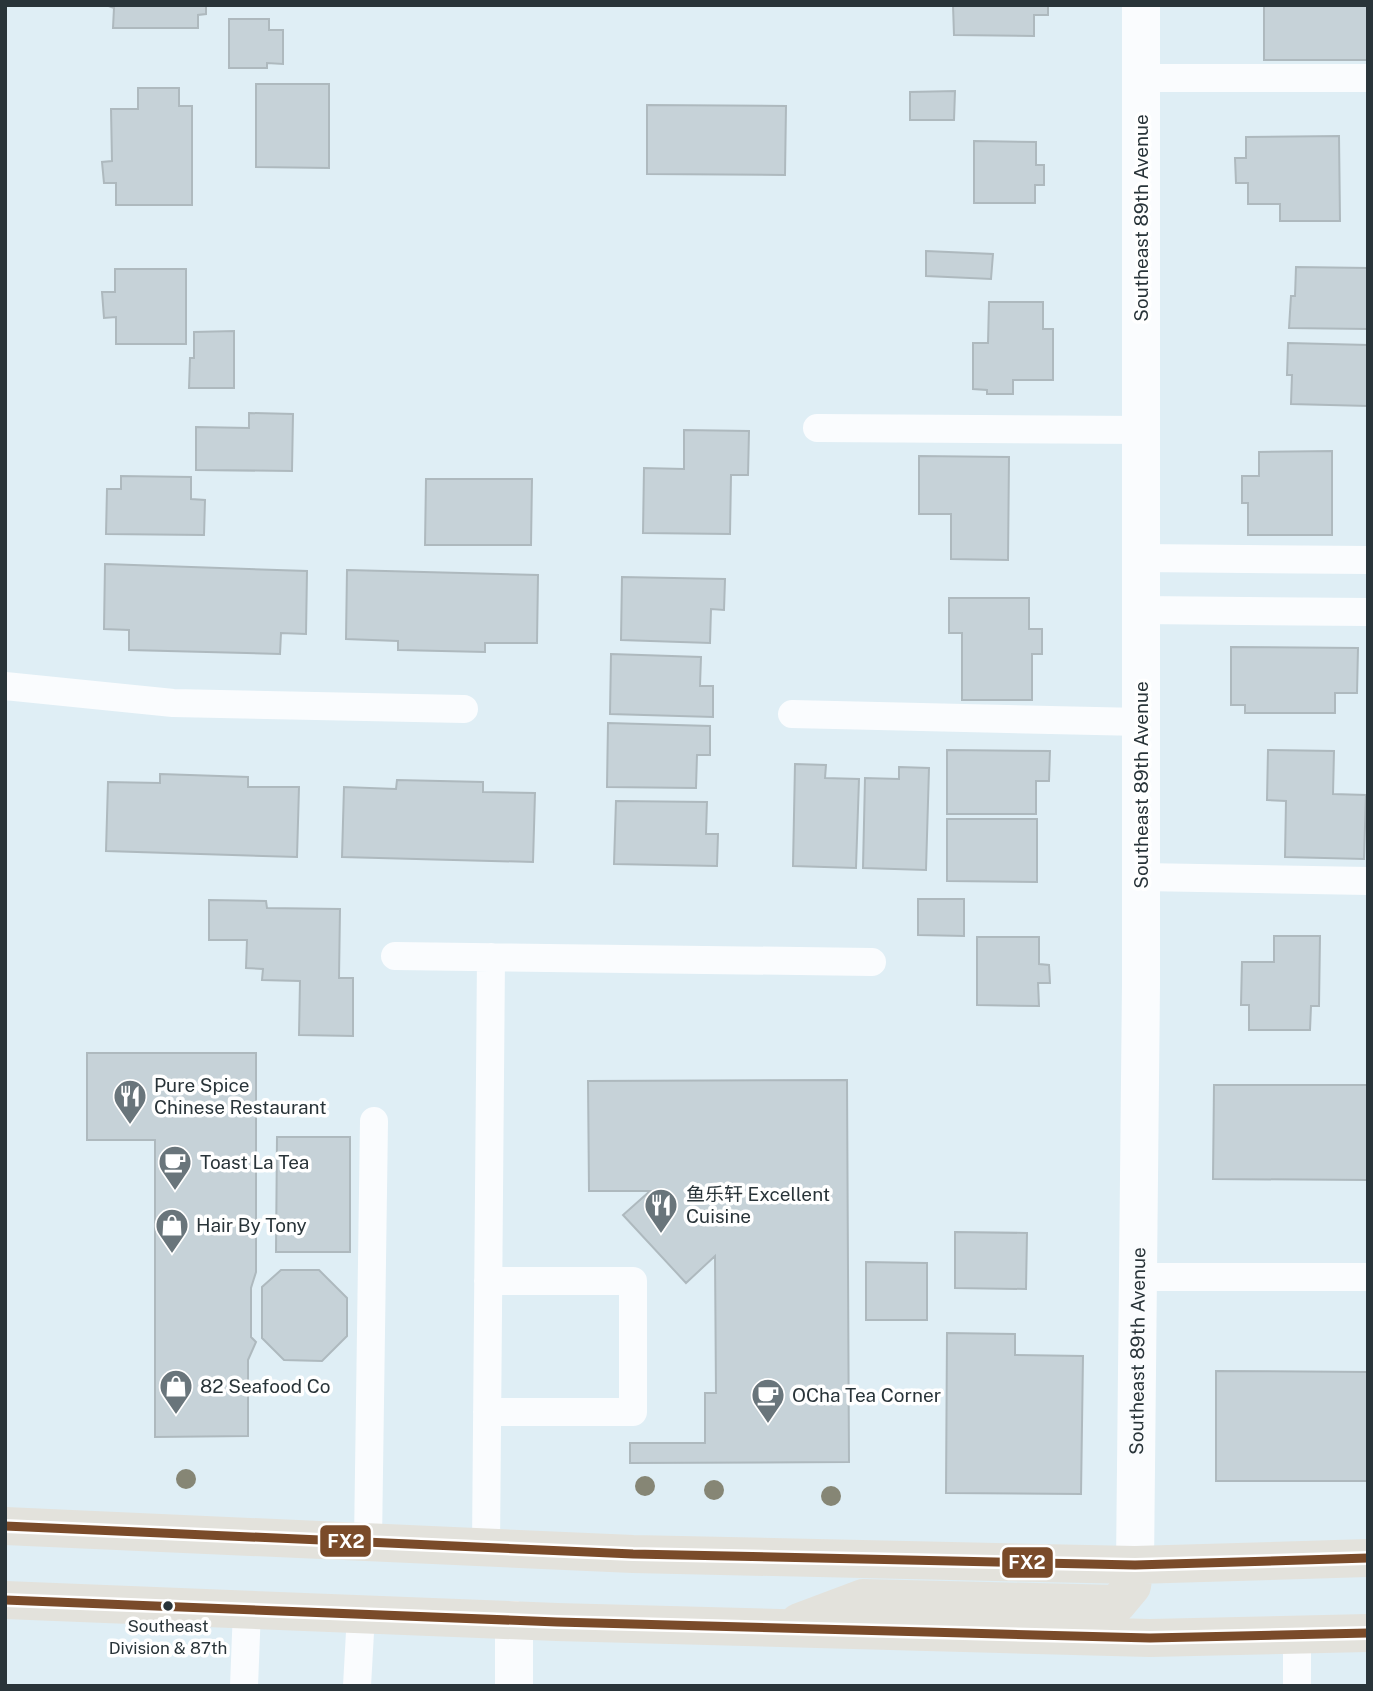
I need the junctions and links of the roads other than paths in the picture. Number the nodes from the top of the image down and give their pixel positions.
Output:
1 (1141, 5) edge
2 (1141, 78) junction
3 (1368, 78) edge
4 (817, 428) dead end
5 (1141, 430) junction
6 (1141, 558) junction
7 (1368, 560) edge
8 (1141, 610) junction
9 (1368, 612) edge
10 (5, 686) edge
11 (464, 709) dead end
12 (792, 714) dead end
13 (1141, 722) junction
14 (1141, 877) junction
15 (1368, 881) edge
16 (395, 956) dead end
17 (491, 957) junction
18 (872, 962) dead end
19 (374, 1121) dead end
20 (1139, 1277) junction
21 (1368, 1277) edge
22 (488, 1282) junction
23 (487, 1412) junction
24 (5, 1526) edge
25 (368, 1542) junction
26 (486, 1548) junction
27 (1368, 1558) edge
28 (1135, 1565) junction
29 (5, 1600) edge
30 (247, 1609) junction
31 (361, 1614) junction
32 (514, 1620) junction
33 (780, 1629) junction
34 (1368, 1633) edge
35 (1297, 1635) junction
36 (244, 1686) edge
37 (357, 1686) edge
38 (514, 1686) edge
39 (1297, 1686) edge

1 - 2 street, Southeast 89th Avenue
2 - 3 lane
2 - 5 street, Southeast 89th Avenue
4 - 5 lane
5 - 6 street, Southeast 89th Avenue
6 - 7 lane
6 - 8 street, Southeast 89th Avenue
8 - 9 lane
8 - 13 street, Southeast 89th Avenue
10 - 11 lane
12 - 13 lane
13 - 14 street, Southeast 89th Avenue
14 - 15 lane
14 - 20 street, Southeast 89th Avenue
16 - 17 lane
17 - 18 lane
17 - 22 lane
19 - 25 lane
20 - 21 lane
20 - 28 street, Southeast 89th Avenue
22 - 23 lane
22 - 23 lane
23 - 26 lane
24 - 25 main road
25 - 26 main road
26 - 28 main road
27 - 28 main road
28 - 33 main road
29 - 30 main road
30 - 31 main road
30 - 36 lane
31 - 32 main road
31 - 37 lane
32 - 33 main road
32 - 38 street
33 - 35 main road
34 - 35 main road
35 - 39 lane

